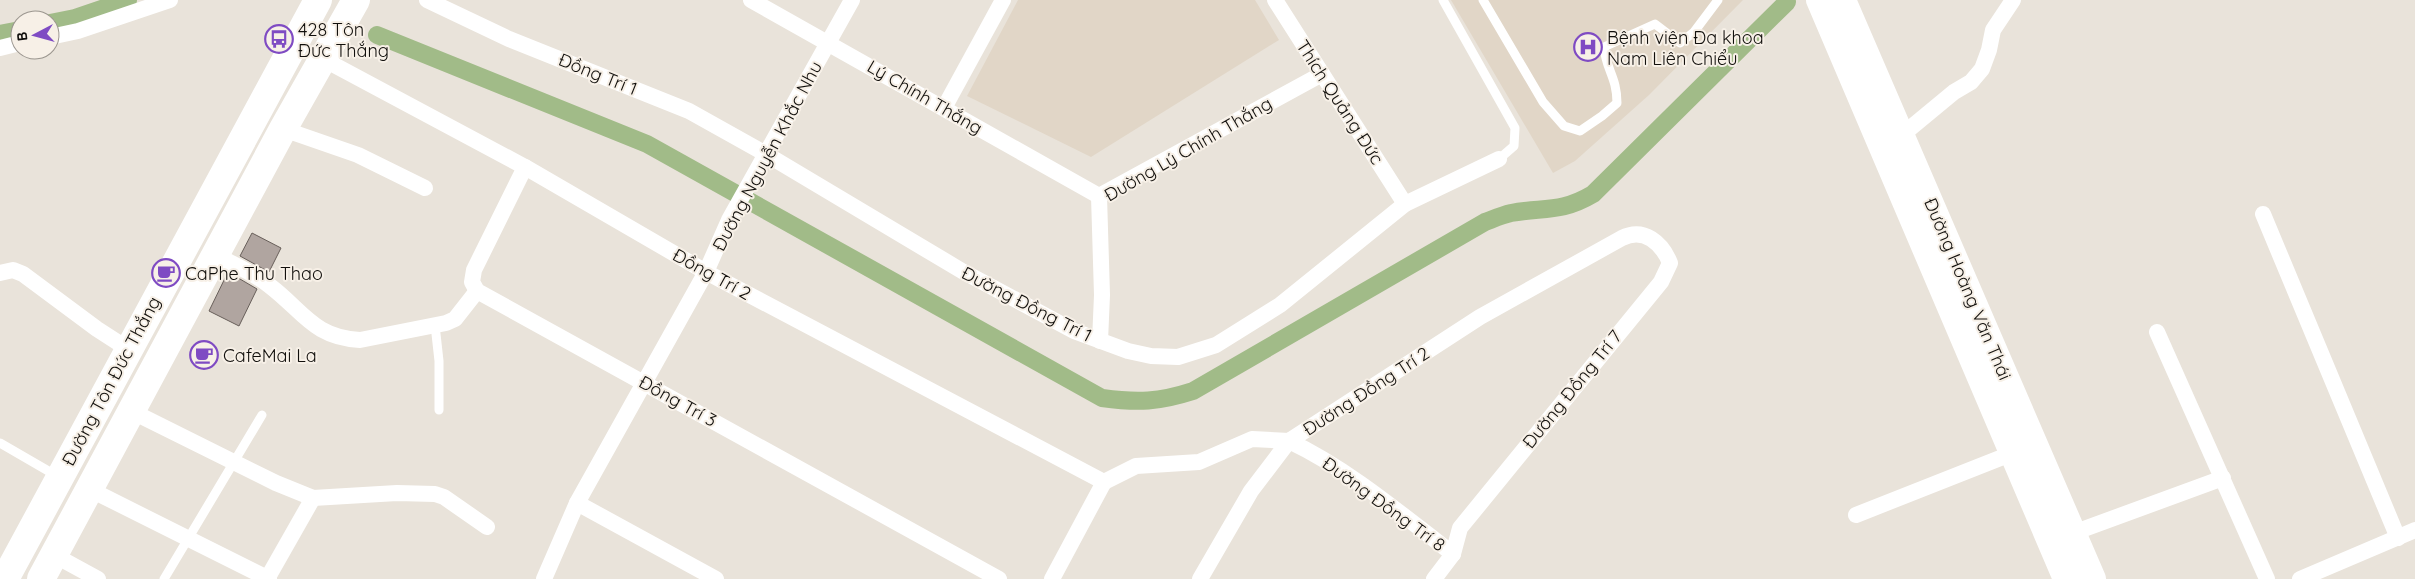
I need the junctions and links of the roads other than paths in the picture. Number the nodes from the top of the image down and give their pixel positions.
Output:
1 (170, 0) edge
2 (318, 0) edge
3 (356, 0) edge
4 (427, 0) edge
5 (751, 0) edge
6 (852, 0) edge
7 (1003, 0) edge
8 (1275, 0) edge
9 (1443, 0) edge
10 (1483, 0) edge
11 (1718, 0) edge
12 (1819, 0) edge
13 (1843, 0) edge
14 (2013, 0) edge
15 (60, 35) edge
16 (828, 43) junction
17 (323, 60) junction
18 (1322, 74) junction
19 (944, 108) junction
20 (283, 129) junction
21 (1902, 135) junction
22 (1499, 160) joint
23 (762, 161) junction
24 (525, 168) junction
25 (425, 188) dead end
26 (1099, 196) junction
27 (1405, 204) junction
28 (2263, 214) dead end
29 (1610, 244) joint
30 (216, 255) junction
31 (706, 272) junction
32 (0, 273) edge
33 (477, 291) junction
34 (435, 325) junction
35 (2157, 332) dead end
36 (1100, 341) junction
37 (128, 348) junction
38 (645, 382) junction
39 (439, 410) dead end
40 (131, 411) junction
41 (262, 415) dead end
42 (1289, 440) junction
43 (0, 443) edge
44 (2013, 453) junction
45 (235, 463) junction
46 (59, 478) junction
47 (2223, 478) junction
48 (1104, 482) junction
49 (89, 489) junction
50 (312, 498) junction
51 (577, 503) junction
52 (1856, 515) dead end
53 (487, 528) dead end
54 (2415, 530) edge
55 (2074, 533) junction
56 (2398, 538) junction
57 (189, 540) junction
58 (54, 554) junction
59 (1453, 554) junction
60 (7, 576) edge
61 (41, 579) edge
62 (98, 579) edge
63 (164, 579) edge
64 (268, 579) edge
65 (544, 579) edge
66 (716, 579) edge
67 (999, 579) edge
68 (1052, 579) edge
69 (1200, 579) edge
70 (1434, 579) edge
71 (2066, 579) edge
72 (2093, 579) edge
73 (2268, 579) edge
74 (2300, 579) edge

1 - 15 street
2 - 37 highway, Đường Tôn Đức Thắng
3 - 17 highway, Đường Tôn Đức Thắng
4 - 23 street, Đồng Trí 1
5 - 16 street, Lý Chính Thắng
6 - 16 street, Đường Nguyễn Khắc Nhu
7 - 19 street
8 - 18 street, Thích Quảng Đức
9 - 22 lane
10 - 11 lane
12 - 44 main road, Đường Hoàng Văn Thái
13 - 21 main road, Đường Hoàng Văn Thái
14 - 21 street
16 - 19 street, Lý Chính Thắng
16 - 23 street, Đường Nguyễn Khắc Nhu
17 - 20 highway, Đường Tôn Đức Thắng
17 - 24 street, Đồng Trí 2
18 - 26 street, Đường Lý Chính Thắng
18 - 27 street, Thích Quảng Đức
19 - 26 street, Lý Chính Thắng
20 - 25 street
20 - 30 highway, Đường Tôn Đức Thắng
21 - 55 main road, Đường Hoàng Văn Thái
22 - 27 street, Đường Đồng Trí 1
23 - 31 street, Đường Nguyễn Khắc Nhu
23 - 36 street, Đường Đồng Trí 1
24 - 31 street, Đồng Trí 2
24 - 33 street
26 - 36 street, Đường Lý Chính Thắng
27 - 36 street, Đường Đồng Trí 1
28 - 56 street
29 - 42 street, Đường Đồng Trí 2
29 - 59 street, Đường Đồng Trí 7
30 - 34 street
30 - 40 highway, Đường Tôn Đức Thắng
31 - 38 street, Đường Nguyễn Khắc Nhu
31 - 48 street, Đồng Trí 2
32 - 37 street
33 - 34 street
33 - 38 street, Đồng Trí 3
34 - 39 lane
35 - 47 street
37 - 46 highway, Đường Tôn Đức Thắng
38 - 51 street, Đường Nguyễn Khắc Nhu
38 - 67 street, Đồng Trí 3
40 - 45 street, Đường Tôn Đức Thắng
40 - 49 highway, Đường Tôn Đức Thắng
41 - 45 lane
42 - 48 street, Đường Đồng Trí 2
42 - 59 street, Đường Đồng Trí 8
42 - 69 street
43 - 46 lane
44 - 52 street
44 - 71 main road, Đường Hoàng Văn Thái
45 - 50 street, Đường Tôn Đức Thắng
45 - 57 lane
46 - 60 highway, Đường Tôn Đức Thắng
47 - 55 street
47 - 73 street
48 - 68 street
49 - 57 street, Đường Tôn Đức Thắng
49 - 58 highway, Đường Tôn Đức Thắng
50 - 53 street, Đường Tôn Đức Thắng
50 - 64 street, Đường Tôn Đức Thắng
51 - 65 street, Đường Nguyễn Khắc Nhu
51 - 66 street
54 - 56 street
55 - 72 main road, Đường Hoàng Văn Thái
56 - 74 street
57 - 63 lane
57 - 64 street, Đường Tôn Đức Thắng
58 - 61 highway, Đường Tôn Đức Thắng
58 - 62 street
59 - 70 street, Đường Đồng Trí 7

